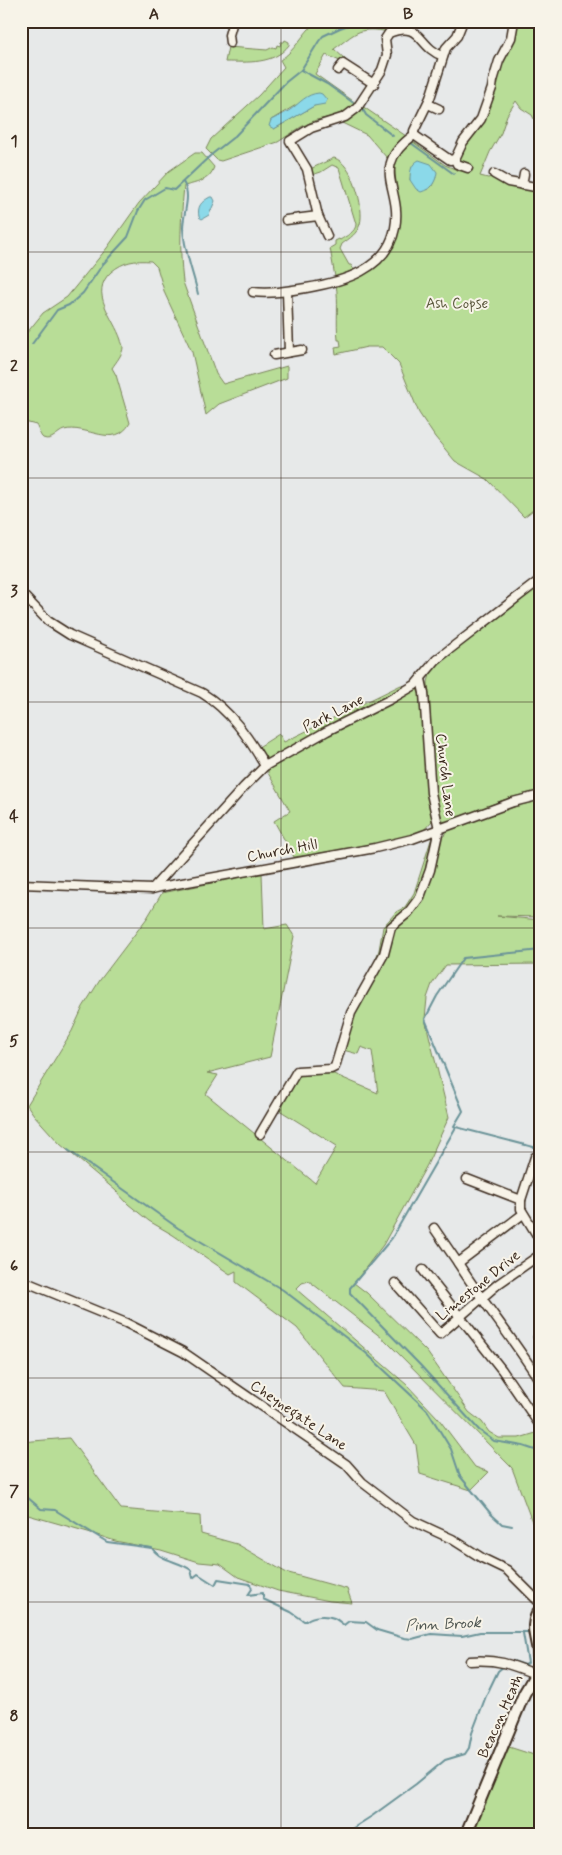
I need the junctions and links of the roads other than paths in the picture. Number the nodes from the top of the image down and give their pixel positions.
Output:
1 (233, 21) edge
2 (463, 21) edge
3 (514, 21) edge
4 (230, 44) dead end
5 (443, 56) junction
6 (338, 70) dead end
7 (358, 74) junction
8 (353, 81) dead end
9 (374, 84) junction
10 (428, 104) junction
11 (439, 109) dead end
12 (414, 135) junction
13 (455, 159) junction
14 (468, 168) dead end
15 (494, 174) dead end
16 (524, 174) dead end
17 (522, 185) junction
18 (541, 188) edge
19 (318, 216) junction
20 (286, 220) dead end
21 (327, 236) dead end
22 (253, 292) dead end
23 (287, 292) junction
24 (302, 350) dead end
25 (289, 352) junction
26 (274, 355) dead end
27 (541, 579) edge
28 (21, 594) edge
29 (421, 679) junction
30 (265, 766) junction
31 (541, 795) edge
32 (439, 829) junction
33 (21, 884) edge
34 (152, 889) junction
35 (260, 1134) dead end
36 (535, 1157) dead end
37 (467, 1179) dead end
38 (521, 1200) junction
39 (522, 1214) junction
40 (434, 1228) dead end
41 (541, 1242) edge
42 (541, 1254) edge
43 (458, 1263) junction
44 (423, 1270) dead end
45 (21, 1280) edge
46 (394, 1283) dead end
47 (481, 1299) junction
48 (461, 1316) junction
49 (541, 1383) edge
50 (541, 1427) edge
51 (541, 1604) edge
52 (541, 1608) edge
53 (470, 1660) dead end
54 (535, 1674) junction
55 (466, 1834) edge

1 - 4 street
2 - 5 street
3 - 13 street
5 - 9 street
5 - 10 street
6 - 7 street
7 - 8 street
7 - 9 street
9 - 19 street
10 - 11 street
10 - 12 street
12 - 13 street
12 - 23 street
13 - 14 street
15 - 17 street
16 - 17 street
17 - 18 street
19 - 20 street
19 - 21 street
22 - 23 street
23 - 25 street
24 - 25 street
25 - 26 street
27 - 29 street, Park Lane
28 - 30 street
29 - 30 street, Park Lane
29 - 32 street, Church Lane
30 - 34 street, Park Lane
31 - 32 street, Church Hill
32 - 34 street, Church Hill
32 - 35 street, Church Lane
33 - 34 street, Church Hill
36 - 38 street
37 - 38 street
38 - 39 street
39 - 41 street
39 - 43 street
40 - 43 street
42 - 47 street, Limestone Drive
43 - 47 street
44 - 48 street
45 - 51 street, Cheynegate Lane
46 - 48 street, Limestone Drive
47 - 48 street, Limestone Drive
47 - 49 street
48 - 50 street
52 - 54 street, Beacon Heath
53 - 54 street
54 - 55 street, Beacon Heath

